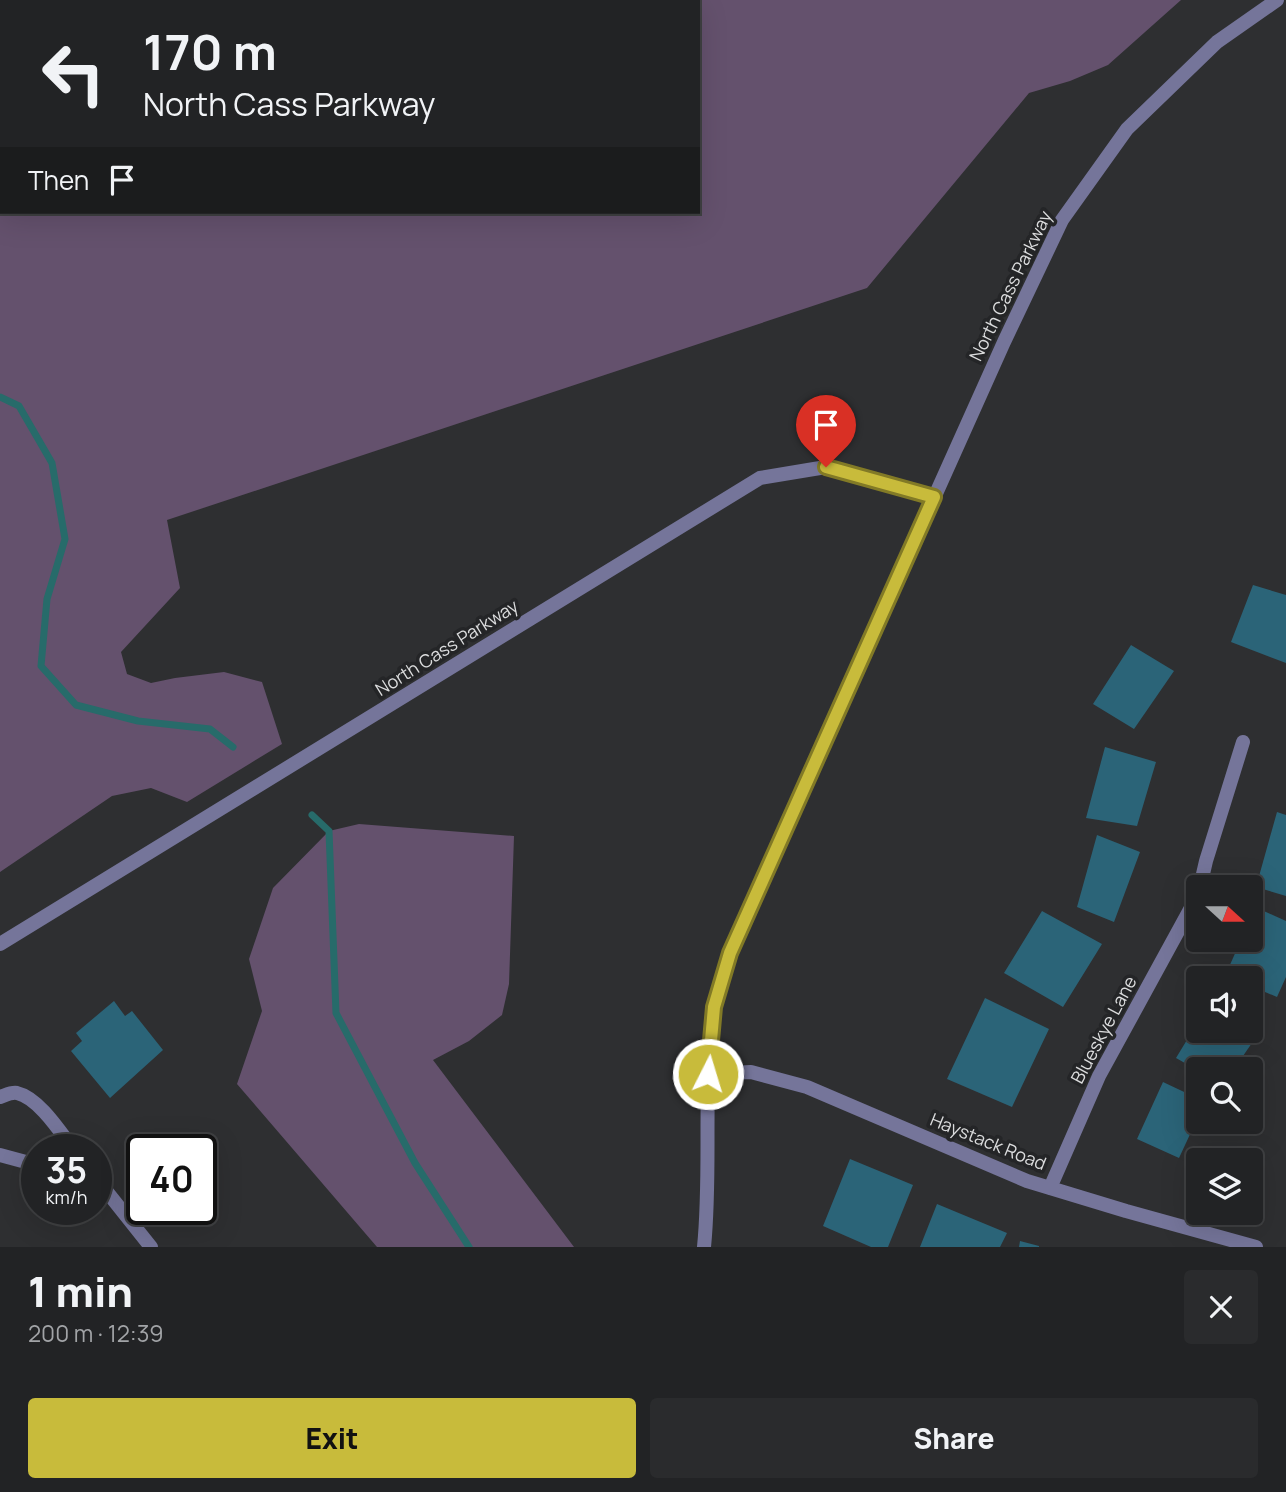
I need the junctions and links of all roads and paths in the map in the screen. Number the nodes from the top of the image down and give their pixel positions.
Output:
1 (1278, 0) edge
2 (934, 497) junction
3 (1243, 742) dead end
4 (1203, 875) edge
5 (1186, 918) edge
6 (0, 944) edge
7 (708, 1074) junction
8 (0, 1097) edge
9 (61, 1134) edge
10 (0, 1155) edge
11 (21, 1161) edge
12 (1050, 1188) junction
13 (112, 1198) edge
14 (151, 1247) edge
15 (704, 1247) edge
16 (1256, 1247) edge

1 - 2 street, North Cass Parkway
2 - 6 street, North Cass Parkway
2 - 7 street, North Cass Parkway
3 - 4 street
5 - 12 street, Blueskye Lane
7 - 12 street, Haystack Road
7 - 15 street, North Cass Parkway
8 - 9 street
10 - 11 street
12 - 16 street, Haystack Road
13 - 14 street

